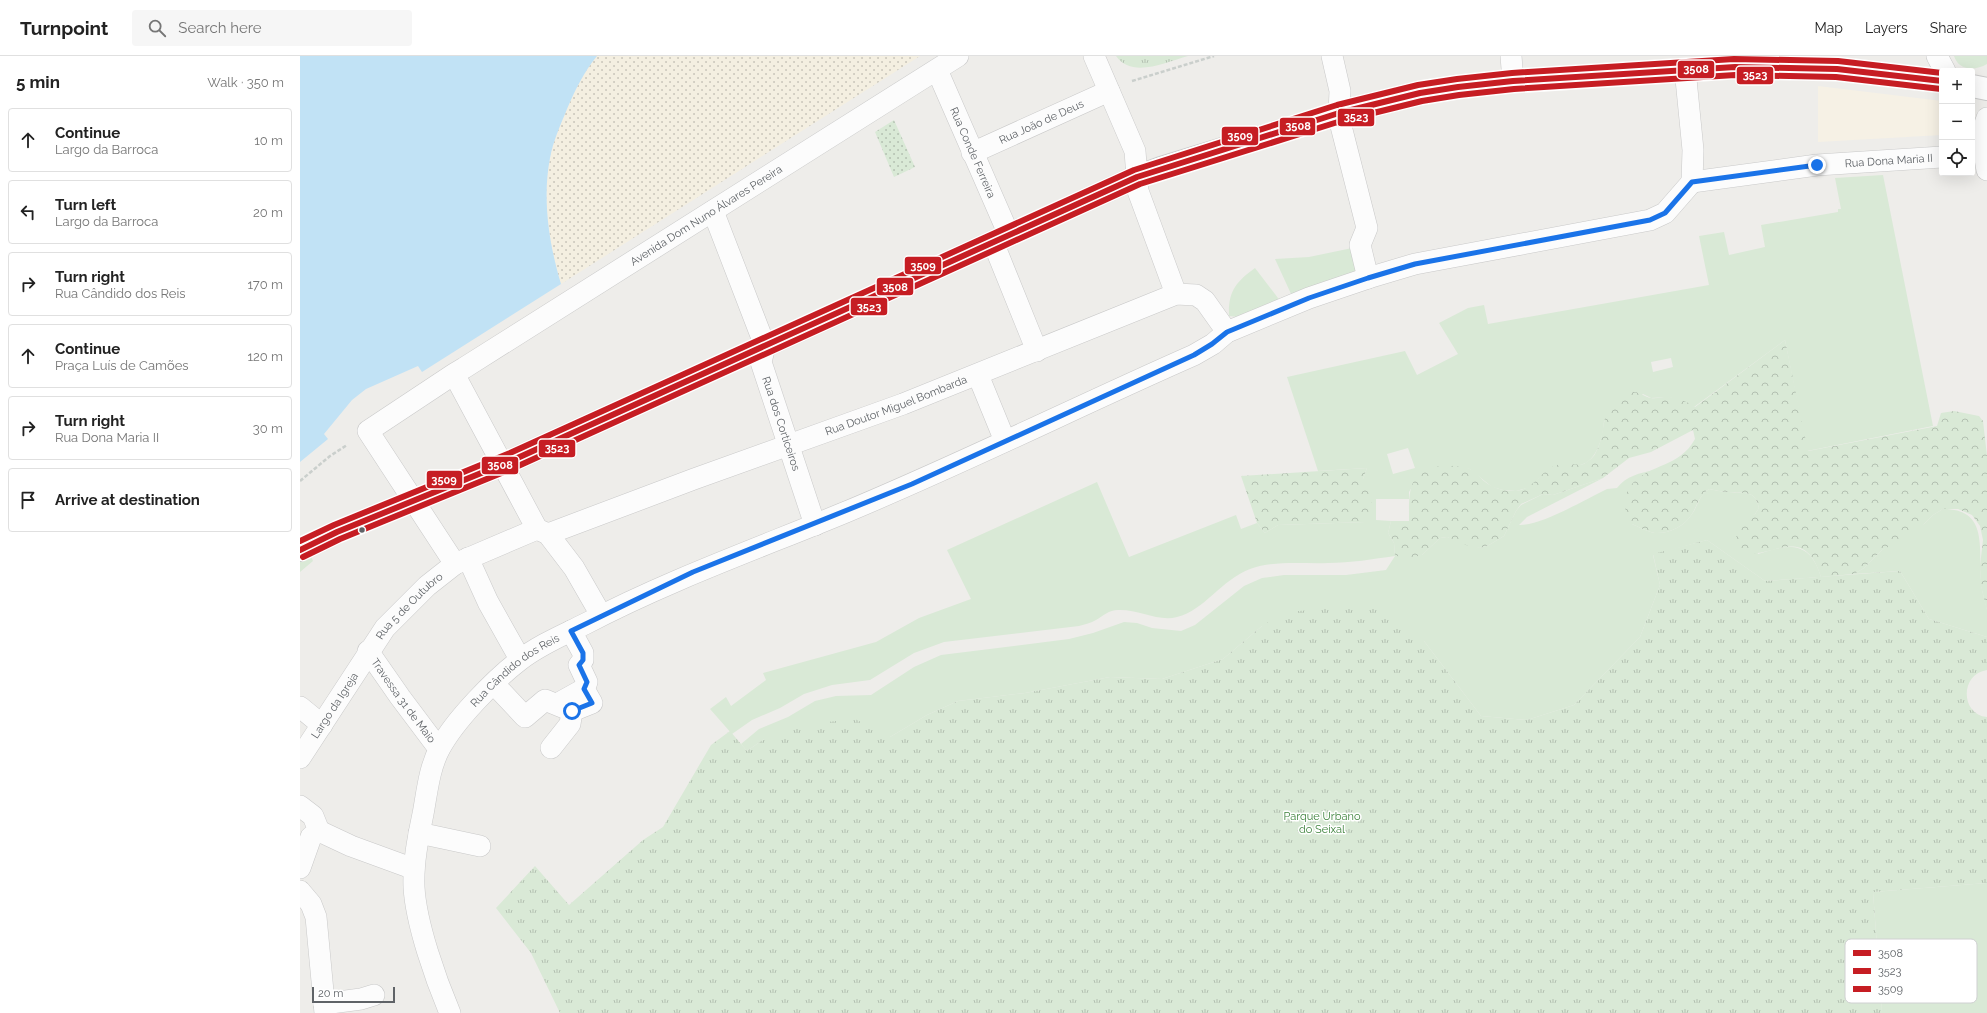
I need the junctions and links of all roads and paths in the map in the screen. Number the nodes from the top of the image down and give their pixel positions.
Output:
1 (958, 56) edge
2 (1094, 56) edge
3 (1214, 56) edge
4 (1332, 56) edge
5 (1511, 56) edge
6 (1937, 56) edge
7 (1943, 68) edge
8 (1685, 69) junction
9 (937, 70) junction
10 (1513, 81) junction
11 (1939, 81) edge
12 (1975, 87) edge
13 (1987, 89) edge
14 (1109, 91) junction
15 (1339, 113) junction
16 (1987, 118) edge
17 (972, 153) junction
18 (1939, 157) edge
19 (1981, 160) edge
20 (1137, 177) junction
21 (1692, 182) junction
22 (713, 211) junction
23 (1001, 239) junction
24 (1368, 278) junction
25 (1176, 294) junction
26 (1227, 332) junction
27 (764, 346) junction
28 (1038, 351) junction
29 (454, 374) junction
30 (978, 375) junction
31 (368, 431) junction
32 (1005, 441) junction
33 (790, 445) junction
34 (502, 464) junction
35 (300, 481) edge
36 (413, 500) junction
37 (815, 525) junction
38 (542, 531) junction
39 (300, 550) edge
40 (461, 561) junction
41 (601, 615) junction
42 (571, 631) junction
43 (368, 651) junction
44 (520, 659) junction
45 (494, 684) junction
46 (300, 707) edge
47 (565, 708) junction
48 (322, 725) junction
49 (551, 748) dead end
50 (439, 749) junction
51 (300, 758) edge
52 (300, 806) edge
53 (319, 831) junction
54 (419, 833) junction
55 (480, 846) dead end
56 (300, 868) edge
57 (414, 869) junction
58 (300, 891) edge
59 (374, 995) dead end
60 (325, 1009) edge
61 (450, 1013) edge

1 - 9 street, Avenida Dom Nuno Álvares Pereira
2 - 14 street
3 - 14 path
4 - 15 street
5 - 10 street
6 - 7 street
8 - 10 street
8 - 11 street
8 - 21 street
9 - 17 street, Rua Conde Ferreira
9 - 22 street, Avenida Dom Nuno Álvares Pereira
10 - 15 street
12 - 13 street
14 - 17 street, Rua João de Deus
14 - 20 street
15 - 20 street
15 - 24 street
16 - 19 street
17 - 23 street, Rua Conde Ferreira
18 - 21 street, Rua Dona Maria II
20 - 23 street
20 - 25 street
21 - 24 street, Rua Cândido dos Reis
22 - 27 street, Rua dos Corticeiros
22 - 29 street, Avenida Dom Nuno Álvares Pereira
23 - 27 street
23 - 28 street, Rua Conde Ferreira
24 - 26 street, Rua Cândido dos Reis
25 - 26 street, Rua Doutor Miguel Bombarda
25 - 28 street, Rua Doutor Miguel Bombarda
26 - 32 street, Rua Cândido dos Reis
27 - 33 street, Rua dos Corticeiros
27 - 34 street
28 - 30 street, Rua Doutor Miguel Bombarda
29 - 31 street, Avenida Dom Nuno Álvares Pereira
29 - 34 street
30 - 32 street
30 - 33 street, Rua Doutor Miguel Bombarda
31 - 35 path
31 - 36 street
32 - 37 street, Rua Cândido dos Reis
33 - 37 street, Rua dos Corticeiros
33 - 38 street, Rua Doutor Miguel Bombarda
34 - 36 street
34 - 38 street
36 - 39 street
36 - 40 street
37 - 41 street, Rua Cândido dos Reis
38 - 40 street, Rua 5 de Outubro
38 - 41 street
40 - 43 street, Rua 5 de Outubro
40 - 44 street
41 - 42 street, Rua Cândido dos Reis
42 - 44 street, Rua Cândido dos Reis
42 - 47 street
43 - 48 street, Largo da Igreja
43 - 50 street, Travessa 31 de Maio
44 - 45 street, Rua Cândido dos Reis
45 - 47 street
45 - 50 street, Rua Cândido dos Reis
46 - 48 street
47 - 49 street
48 - 51 street, Largo da Igreja
50 - 54 street, Rua Cândido dos Reis
52 - 53 street
53 - 56 street
53 - 57 street
54 - 55 street
54 - 57 street, Rua Cândido dos Reis
57 - 61 street, Rua Cândido dos Reis
58 - 60 street
59 - 60 street

